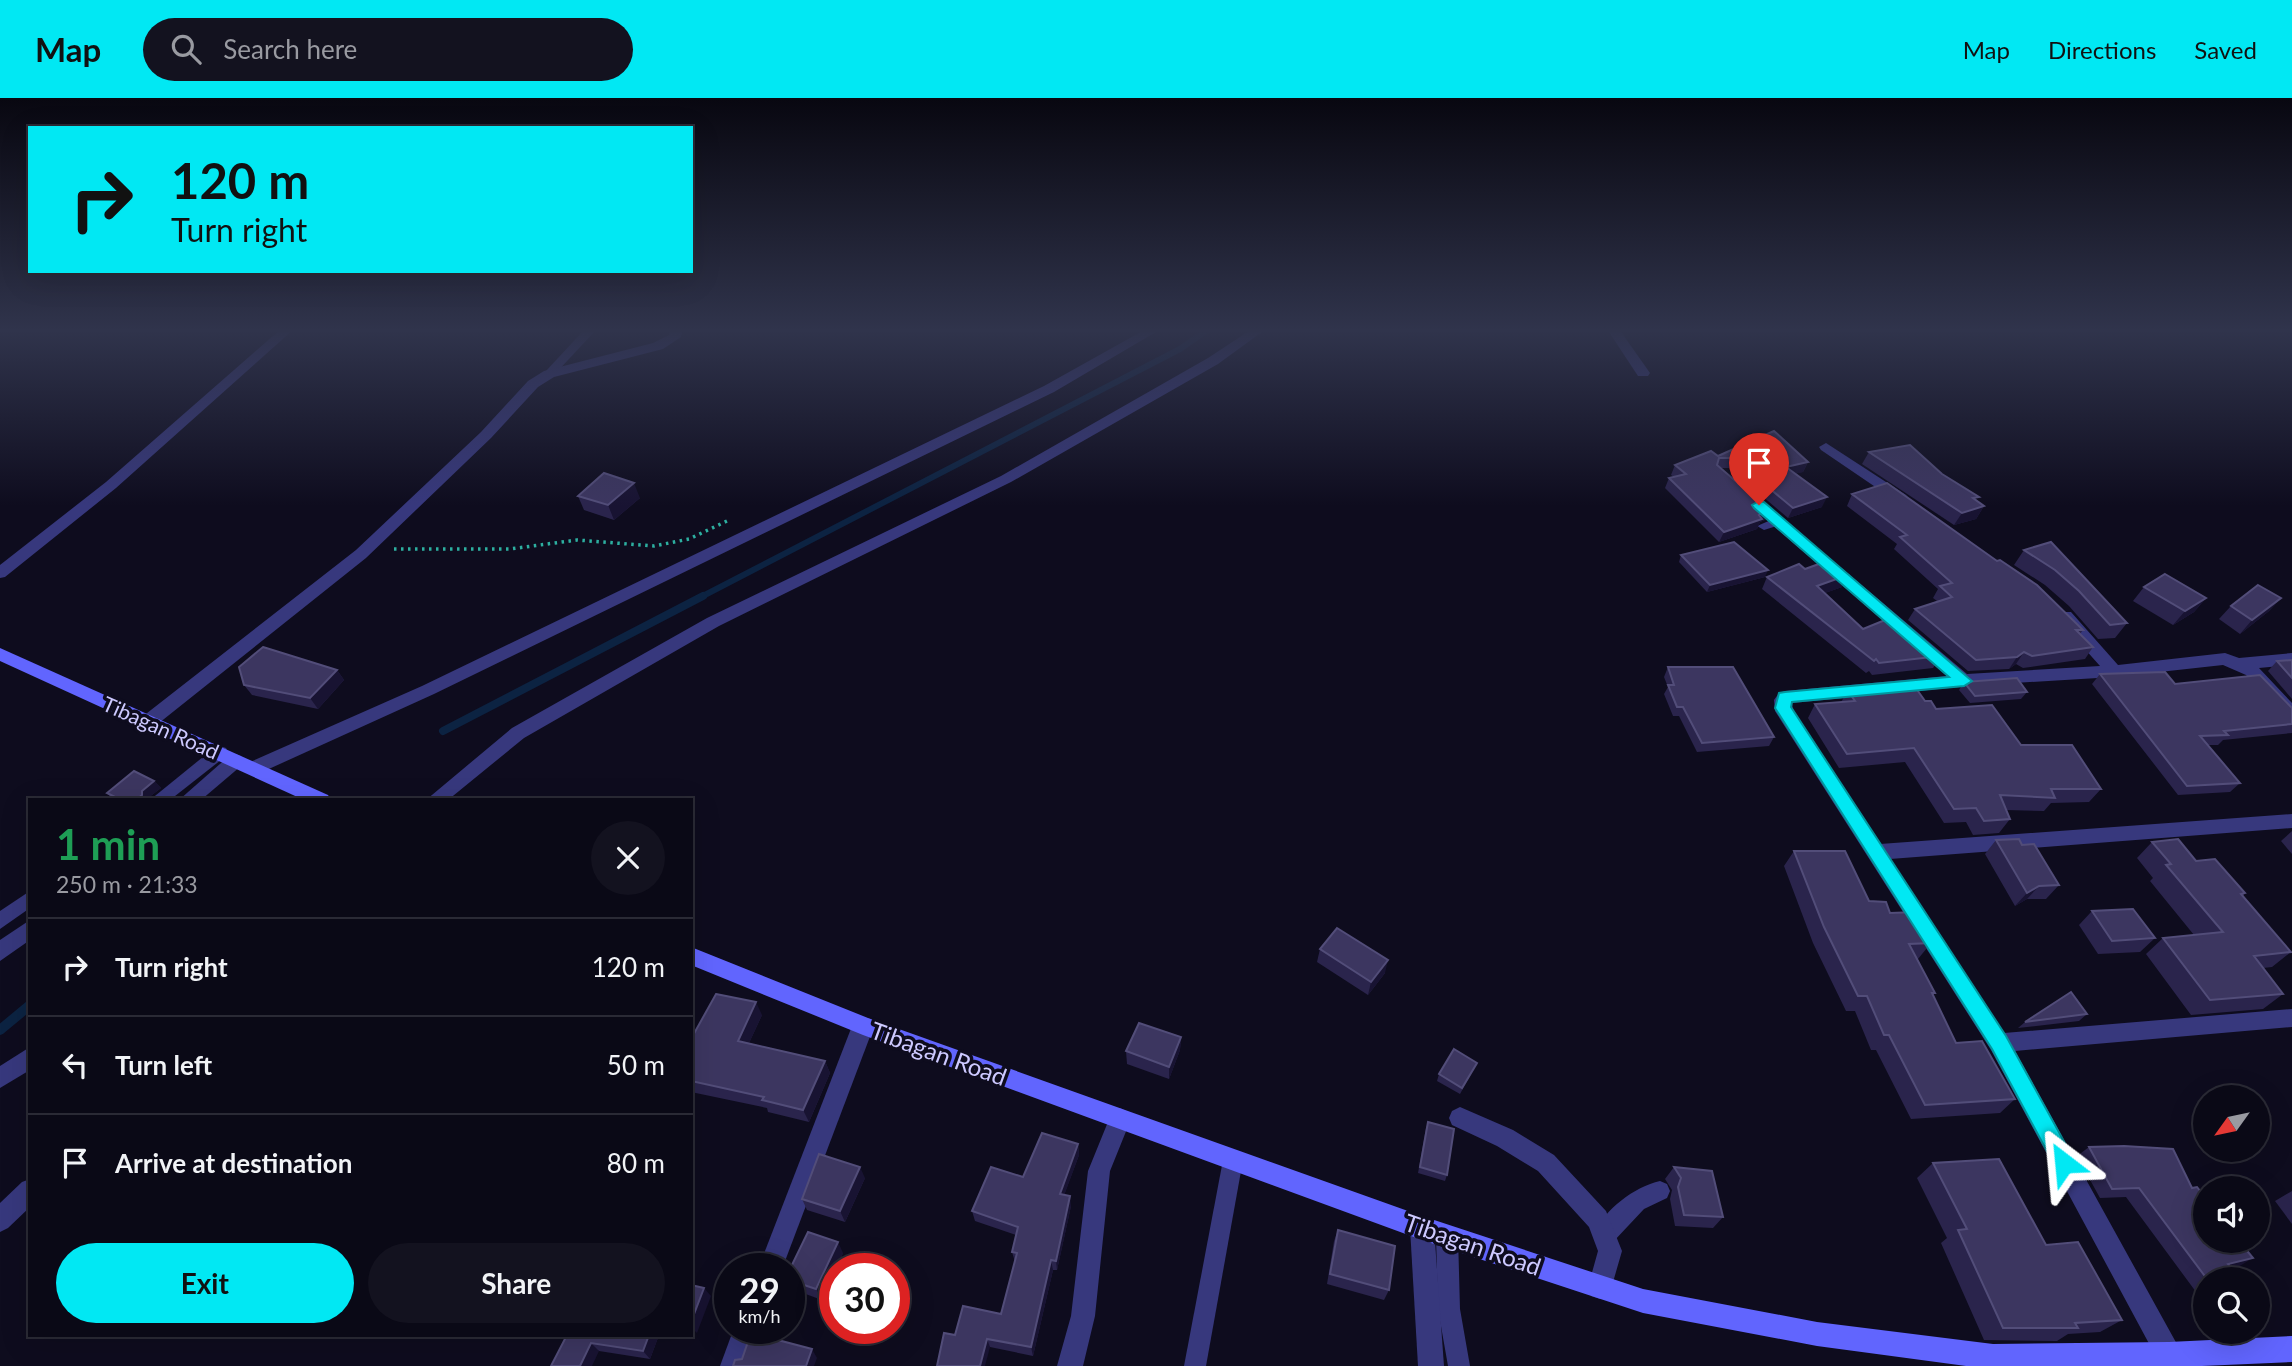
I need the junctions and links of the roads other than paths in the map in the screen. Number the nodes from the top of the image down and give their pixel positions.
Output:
1 (221, 388) edge
2 (529, 388) edge
3 (1050, 388) edge
4 (1165, 388) edge
5 (1826, 447) dead end
6 (1741, 489) edge
7 (1918, 510) edge
8 (0, 573) edge
9 (2053, 605) edge
10 (0, 654) edge
11 (2292, 659) edge
12 (2239, 664) junction
13 (2114, 671) junction
14 (1964, 681) junction
15 (2292, 714) edge
16 (148, 722) junction
17 (228, 756) junction
18 (254, 768) junction
19 (161, 798) edge
20 (190, 798) edge
21 (318, 798) edge
22 (437, 798) edge
23 (2292, 821) edge
24 (1877, 852) junction
25 (28, 900) edge
26 (0, 921) edge
27 (28, 930) edge
28 (0, 952) edge
29 (693, 957) edge
30 (2292, 1018) edge
31 (863, 1026) junction
32 (1999, 1043) junction
33 (28, 1058) edge
34 (0, 1078) edge
35 (1460, 1118) dead end
36 (1120, 1119) junction
37 (1233, 1160) junction
38 (28, 1192) edge
39 (1660, 1192) dead end
40 (0, 1220) edge
41 (1422, 1228) junction
42 (1605, 1234) junction
43 (1447, 1236) junction
44 (776, 1253) edge
45 (1600, 1287) junction
46 (741, 1344) edge
47 (2292, 1349) edge
48 (2169, 1356) junction
49 (1995, 1361) edge
50 (733, 1366) edge
51 (1070, 1366) edge
52 (1195, 1366) edge
53 (1431, 1366) edge
54 (1459, 1366) edge

1 - 8 street
2 - 16 street
3 - 18 street
4 - 22 street
5 - 7 street
6 - 14 street
9 - 13 street
10 - 16 main road, Tibagan Road
11 - 12 street
12 - 13 street
12 - 15 street
13 - 14 street
14 - 24 street
16 - 17 main road, Tibagan Road
17 - 18 main road, Tibagan Road
17 - 19 lane
17 - 20 street
18 - 21 main road, Tibagan Road
23 - 24 street
24 - 32 street
25 - 26 lane
27 - 28 street
29 - 31 main road, Tibagan Road
30 - 32 street
31 - 36 main road, Tibagan Road
31 - 44 street
32 - 48 street
33 - 34 street
35 - 42 street
36 - 37 main road, Tibagan Road
36 - 51 street
37 - 41 main road, Tibagan Road
37 - 52 lane
38 - 40 street
39 - 42 lane
41 - 43 main road, Tibagan Road
41 - 53 street
42 - 45 street
43 - 45 main road, Tibagan Road
43 - 54 lane
45 - 49 main road, Tibagan Road
46 - 50 street
47 - 48 main road, Tibagan Road
48 - 49 main road, Tibagan Road

